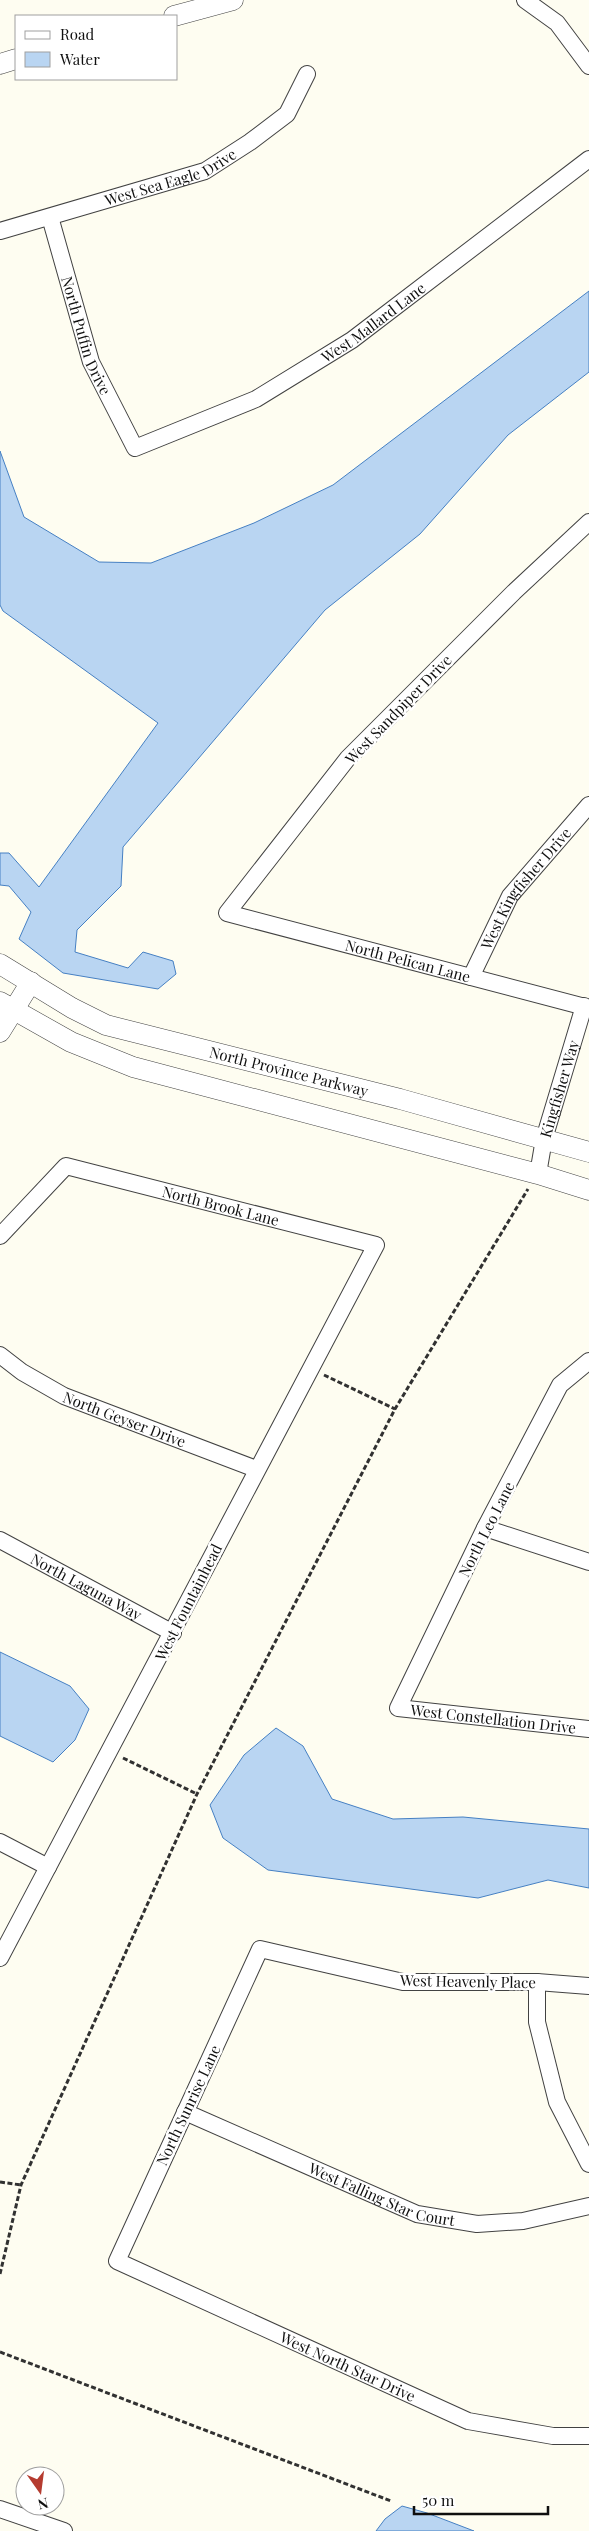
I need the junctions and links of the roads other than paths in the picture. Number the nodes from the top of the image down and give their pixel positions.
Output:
1 (233, 0) edge
2 (526, 0) edge
3 (178, 15) edge
4 (15, 59) edge
5 (0, 64) edge
6 (589, 66) edge
7 (307, 74) dead end
8 (589, 159) edge
9 (50, 217) junction
10 (0, 232) edge
11 (135, 448) joint
12 (589, 522) edge
13 (589, 805) edge
14 (227, 913) joint
15 (3, 971) edge
16 (471, 977) junction
17 (31, 982) junction
18 (6, 1006) edge
19 (587, 1007) edge
20 (0, 1032) edge
21 (544, 1139) junction
22 (589, 1152) edge
23 (538, 1174) junction
24 (589, 1190) edge
25 (0, 1236) edge
26 (376, 1245) joint
27 (0, 1355) edge
28 (589, 1361) edge
29 (256, 1470) junction
30 (485, 1528) junction
31 (0, 1540) edge
32 (589, 1562) edge
33 (173, 1633) junction
34 (398, 1708) joint
35 (589, 1729) edge
36 (0, 1842) edge
37 (48, 1867) junction
38 (260, 1949) joint
39 (0, 1958) edge
40 (537, 1982) junction
41 (589, 1986) edge
42 (185, 2112) junction
43 (589, 2164) edge
44 (589, 2206) edge
45 (117, 2261) joint
46 (589, 2436) edge
47 (0, 2509) edge
48 (64, 2531) edge

1 - 3 street
2 - 6 street
4 - 5 street
7 - 9 street, West Sea Eagle Drive
8 - 11 street, West Mallard Lane
9 - 10 street, West Sea Eagle Drive
9 - 11 street, North Puffin Drive
12 - 14 street, West Sandpiper Drive
13 - 16 street, West Kingfisher Drive
14 - 16 street, North Pelican Lane
15 - 17 street, North Province Parkway
16 - 19 street, North Pelican Lane
17 - 18 street
17 - 21 street, North Province Parkway
18 - 20 street
18 - 23 street
19 - 21 street, Kingfisher Way
21 - 22 street, North Province Parkway
21 - 23 street, Kingfisher Way
23 - 24 street
25 - 26 street, North Brook Lane
26 - 29 street, West Fountainhead
27 - 29 street, North Geyser Drive
28 - 30 street, North Leo Lane
29 - 33 street, West Fountainhead
30 - 32 street
30 - 34 street, North Leo Lane
31 - 33 street, North Laguna Way
33 - 37 street, West Fountainhead
34 - 35 street, West Constellation Drive
36 - 37 street
37 - 39 street, West Fountainhead
38 - 40 street, West Heavenly Place
38 - 42 street, North Sunrise Lane
40 - 41 street, West Heavenly Place
40 - 43 street
42 - 44 street, West Falling Star Court
42 - 45 street, North Sunrise Lane
45 - 46 street, West North Star Drive
47 - 48 street

